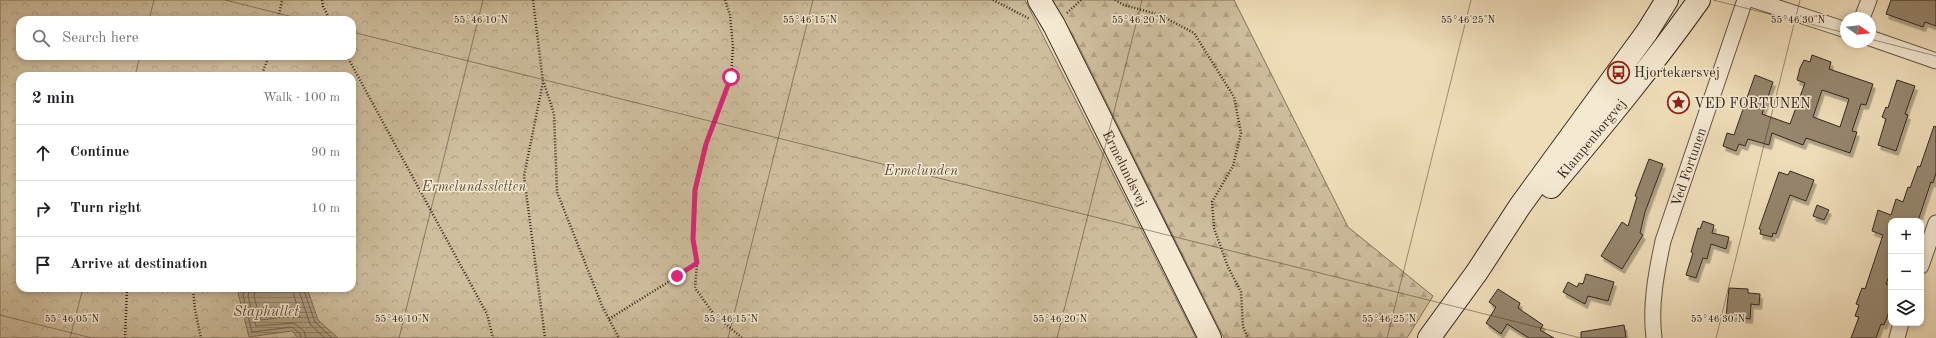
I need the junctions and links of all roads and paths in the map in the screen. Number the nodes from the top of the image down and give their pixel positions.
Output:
1 (282, 0) edge
2 (322, 0) edge
3 (533, 0) edge
4 (725, 0) edge
5 (993, 0) edge
6 (1039, 0) edge
7 (1115, 0) edge
8 (1668, 0) edge
9 (1698, 0) edge
10 (1745, 0) edge
11 (1754, 0) edge
12 (1870, 0) edge
13 (1865, 12) edge
14 (279, 16) edge
15 (328, 16) edge
16 (1054, 25) junction
17 (1840, 28) edge
18 (1876, 40) edge
19 (267, 60) edge
20 (349, 60) edge
21 (1936, 62) edge
22 (263, 72) edge
23 (356, 72) edge
24 (356, 73) edge
25 (543, 82) junction
26 (1936, 223) edge
27 (1924, 257) edge
28 (697, 263) junction
29 (1477, 272) junction
30 (127, 292) edge
31 (193, 292) edge
32 (609, 319) junction
33 (1900, 326) edge
34 (125, 338) edge
35 (200, 338) edge
36 (493, 338) edge
37 (545, 338) edge
38 (619, 338) edge
39 (742, 338) edge
40 (1210, 338) edge
41 (1248, 338) edge
42 (1429, 338) edge
43 (1654, 338) edge
44 (1897, 338) edge

1 - 14 path
2 - 15 path
3 - 25 path
4 - 28 path
5 - 16 path
6 - 16 street, Ermelundsvej
7 - 41 path
8 - 29 street, Klampenborgvej
9 - 29 street, Klampenborgvej
10 - 43 street, Ved Fortunen
11 - 17 street
12 - 13 street
16 - 40 street, Ermelundsvej
18 - 21 street
19 - 22 path
20 - 23 path
24 - 36 path
25 - 32 path
25 - 37 path
26 - 27 street
28 - 32 path
28 - 39 path
29 - 42 street, Klampenborgvej
30 - 34 path
31 - 35 path
32 - 38 path
33 - 44 street

